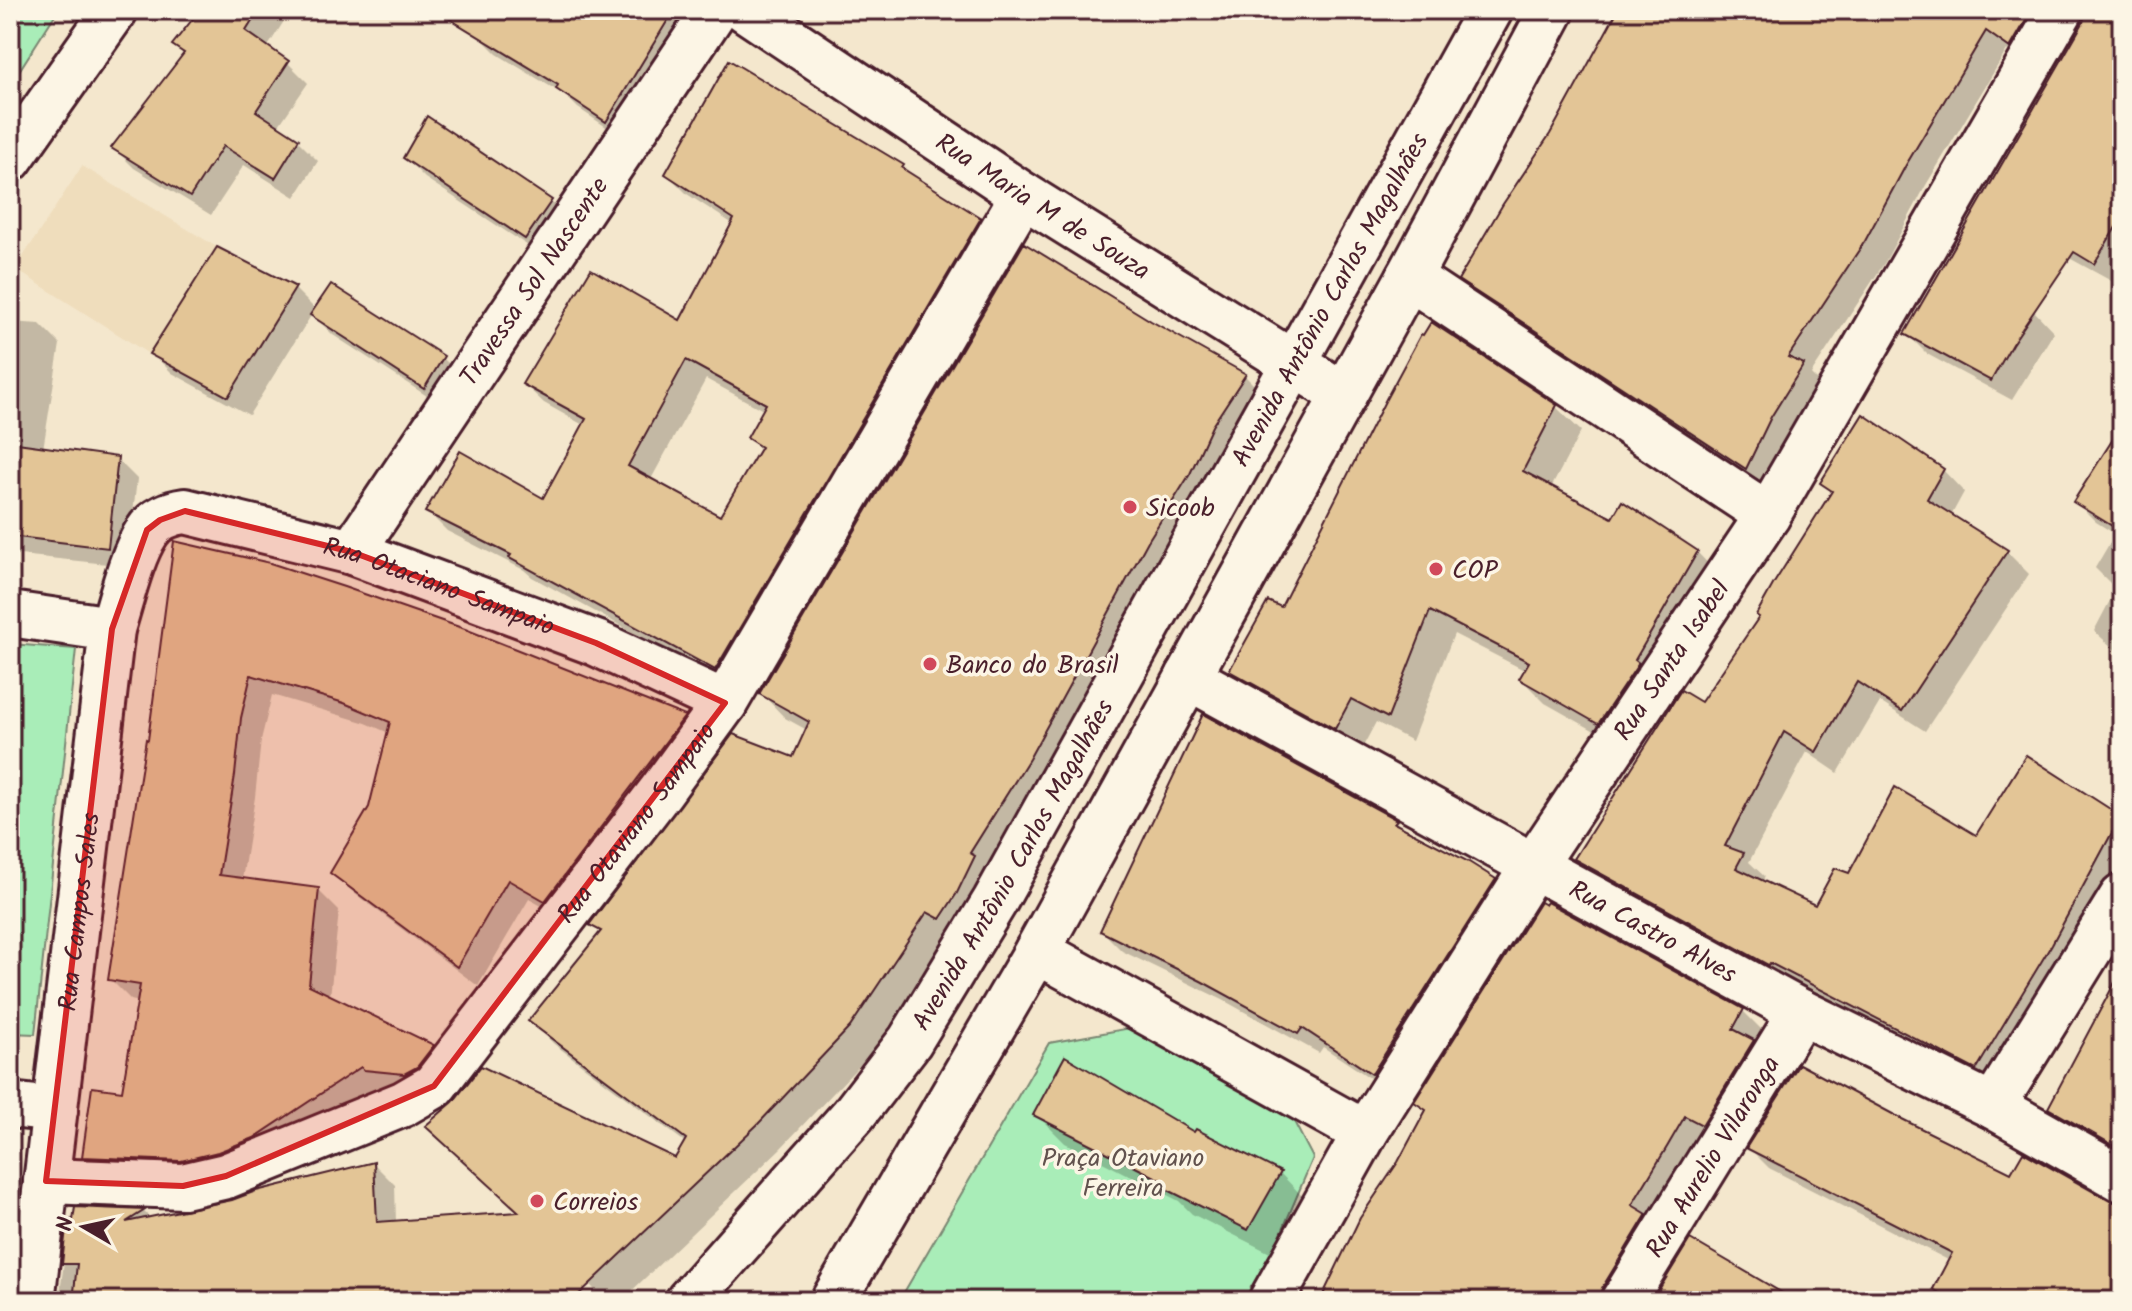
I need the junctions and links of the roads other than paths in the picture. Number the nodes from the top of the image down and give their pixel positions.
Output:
1 (115, 10) edge
2 (715, 10) edge
3 (746, 10) edge
4 (1490, 10) edge
5 (1552, 10) edge
6 (2061, 10) edge
7 (10, 159) edge
8 (1023, 195) junction
9 (1409, 277) junction
10 (1295, 363) junction
11 (1344, 395) junction
12 (1768, 515) junction
13 (147, 530) joint
14 (352, 552) junction
15 (10, 614) edge
16 (112, 629) junction
17 (1188, 677) junction
18 (725, 703) junction
19 (1534, 865) junction
20 (2122, 897) edge
21 (1037, 951) junction
22 (1801, 1012) junction
23 (10, 1105) edge
24 (1993, 1106) junction
25 (55, 1110) junction
26 (1365, 1133) junction
27 (2122, 1179) edge
28 (46, 1181) junction
29 (32, 1301) edge
30 (688, 1301) edge
31 (833, 1301) edge
32 (1271, 1301) edge
33 (1623, 1301) edge

1 - 7 street
2 - 14 street, Travessa Sol Nascente
3 - 8 street, Rua Maria M de Souza
4 - 10 street, Avenida Antônio Carlos Magalhães
5 - 9 street
6 - 12 street, Rua Santa Isabel
8 - 10 street, Rua Maria M de Souza
8 - 18 street, Rua Otaviano Sampaio
9 - 11 street
9 - 12 street
10 - 11 street, Rua Maria M de Souza
10 - 30 street, Avenida Antônio Carlos Magalhães
11 - 17 street
12 - 19 street, Rua Santa Isabel
13 - 14 street, Rua Otaciano Sampaio
13 - 16 street, Rua Campos Sales
14 - 18 street, Rua Otaciano Sampaio
15 - 16 street
16 - 25 street, Rua Campos Sales
17 - 19 street, Rua Castro Alves
17 - 21 street
18 - 28 street, Rua Otaviano Sampaio
19 - 22 street, Rua Castro Alves
19 - 26 street, Rua Santa Isabel
20 - 24 street
21 - 26 street
21 - 31 street
22 - 24 street, Rua Castro Alves
22 - 33 street, Rua Aurelio Vilaronga
23 - 25 street
24 - 27 street, Rua Castro Alves
25 - 28 street, Rua Campos Sales
26 - 32 street, Rua Santa Isabel
28 - 29 street, Rua Campos Sales

